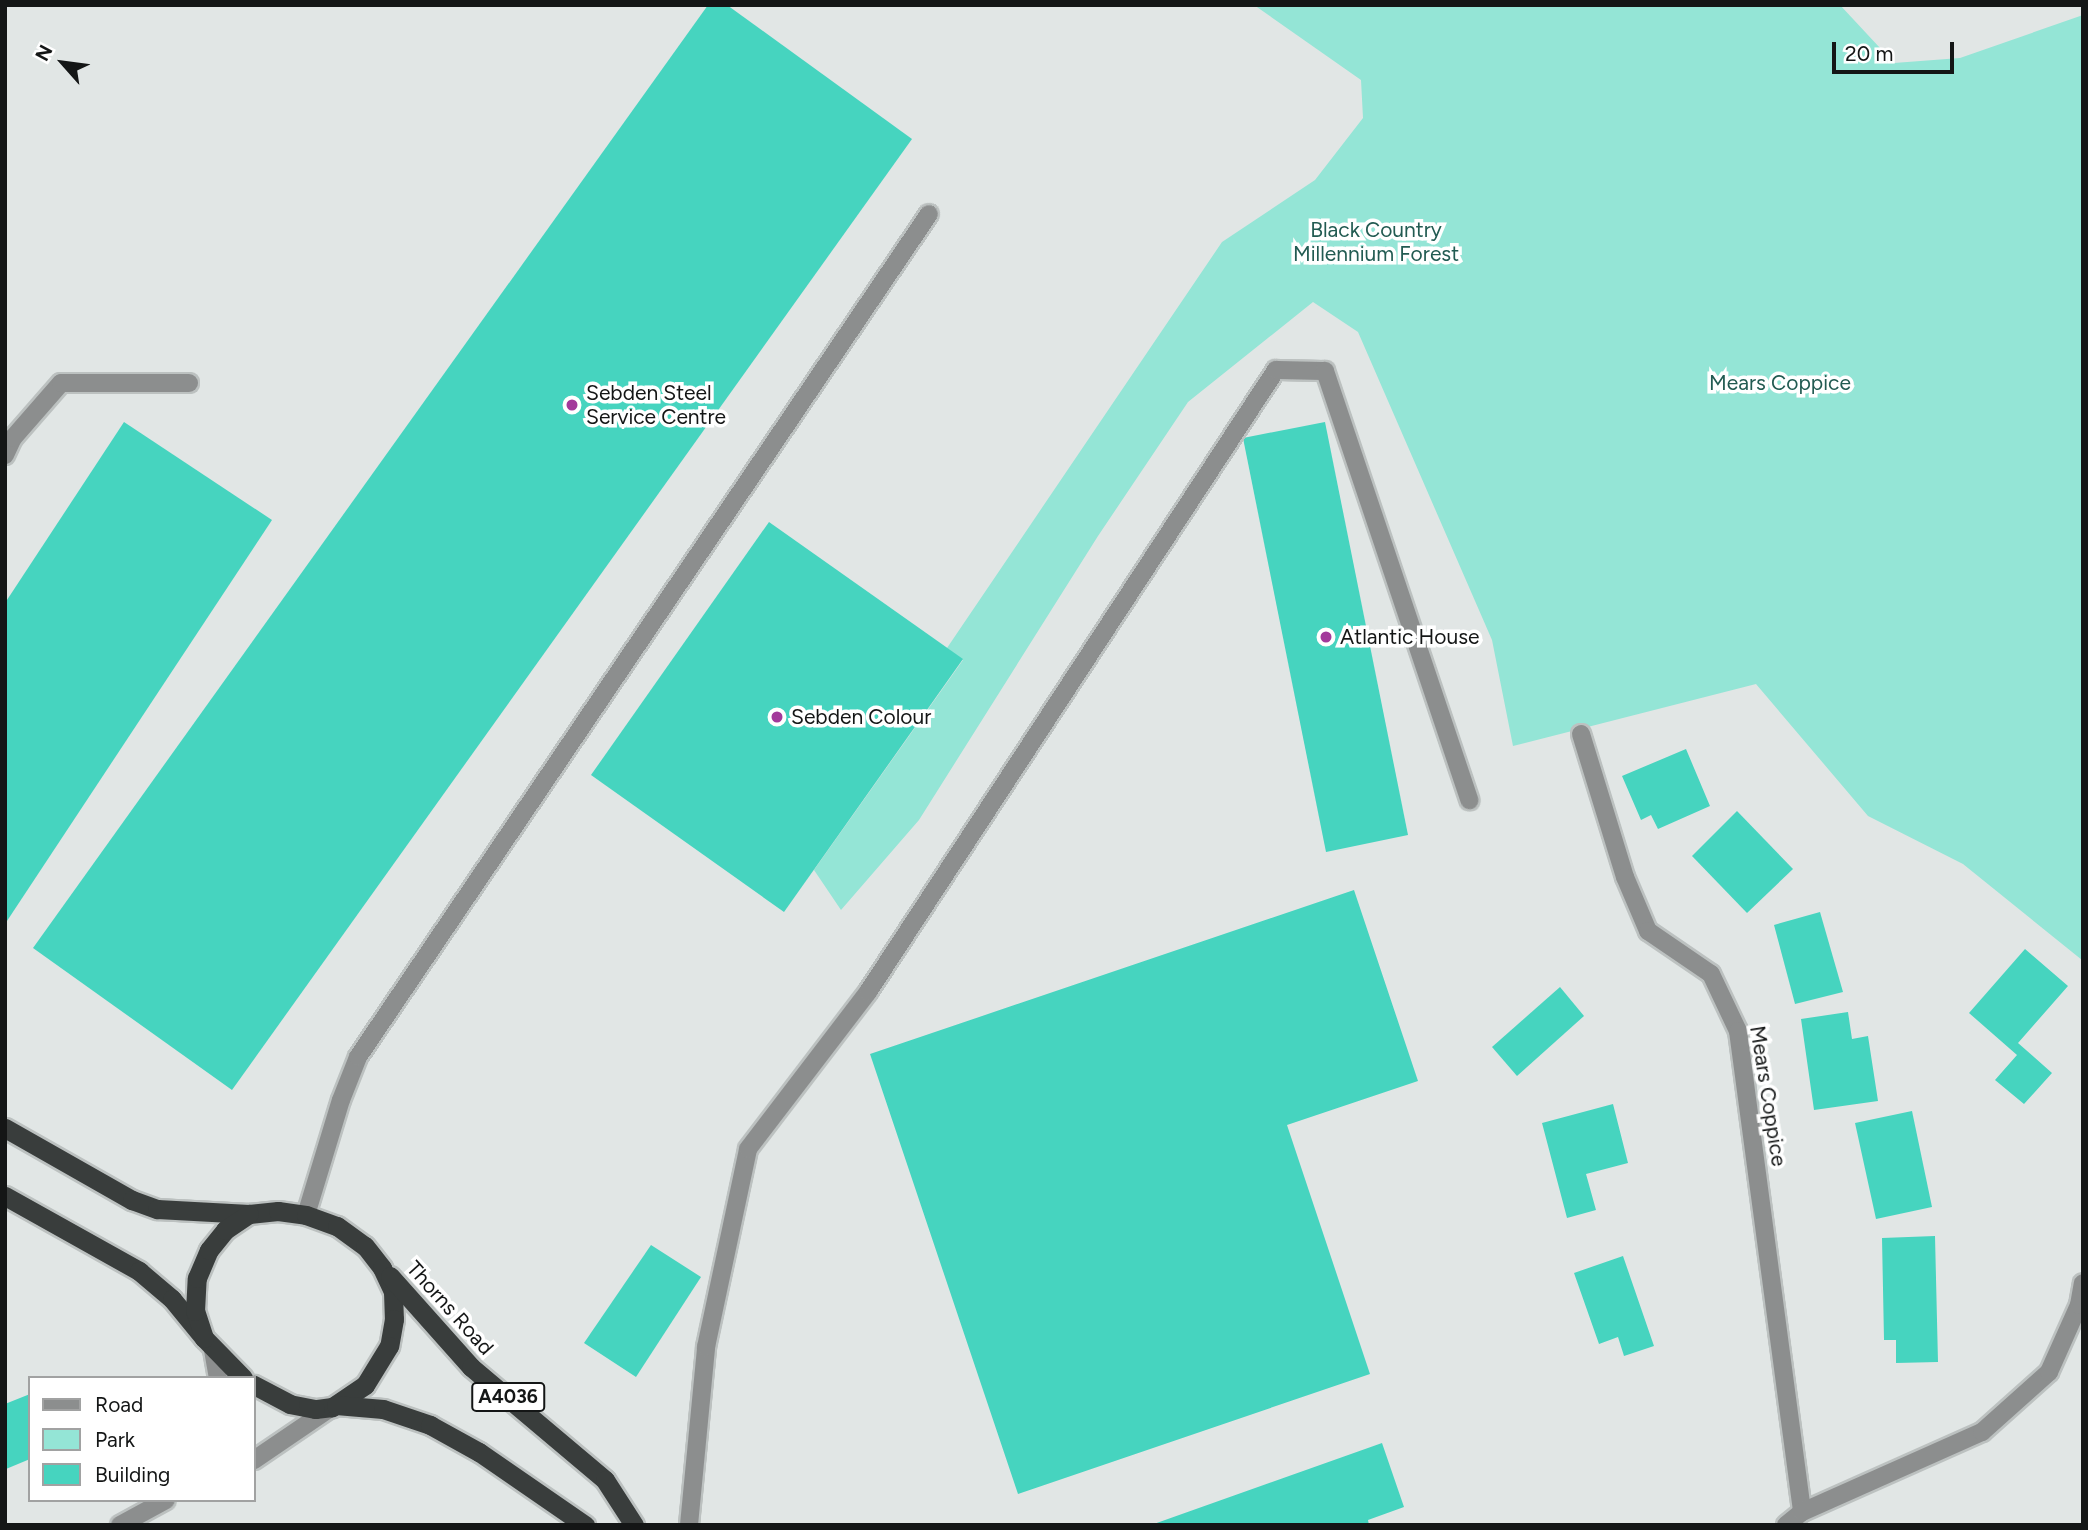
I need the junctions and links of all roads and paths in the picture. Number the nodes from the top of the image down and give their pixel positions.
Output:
1 (929, 214) dead end
2 (189, 383) dead end
3 (5, 455) edge
4 (1581, 734) dead end
5 (1469, 800) dead end
6 (5, 1128) edge
7 (5, 1196) edge
8 (249, 1214) junction
9 (306, 1215) junction
10 (382, 1268) junction
11 (2083, 1283) edge
12 (209, 1344) junction
13 (217, 1376) edge
14 (241, 1376) edge
15 (256, 1386) edge
16 (334, 1406) junction
17 (256, 1459) edge
18 (162, 1502) edge
19 (1802, 1511) junction
20 (120, 1525) edge
21 (585, 1525) edge
22 (634, 1525) edge
23 (689, 1525) edge
24 (1786, 1525) edge

1 - 9 street
2 - 3 street
4 - 19 street, Mears Coppice
5 - 23 street
6 - 8 highway, A4036
7 - 12 highway
8 - 9 highway, A4036
8 - 12 highway
9 - 10 highway, A4036
10 - 16 highway, A4036
10 - 22 highway, Thorns Road / A4036
11 - 19 street
12 - 13 street
12 - 14 highway
15 - 16 highway, A4036
16 - 17 street
16 - 21 highway, A4036
18 - 20 street
19 - 24 street

